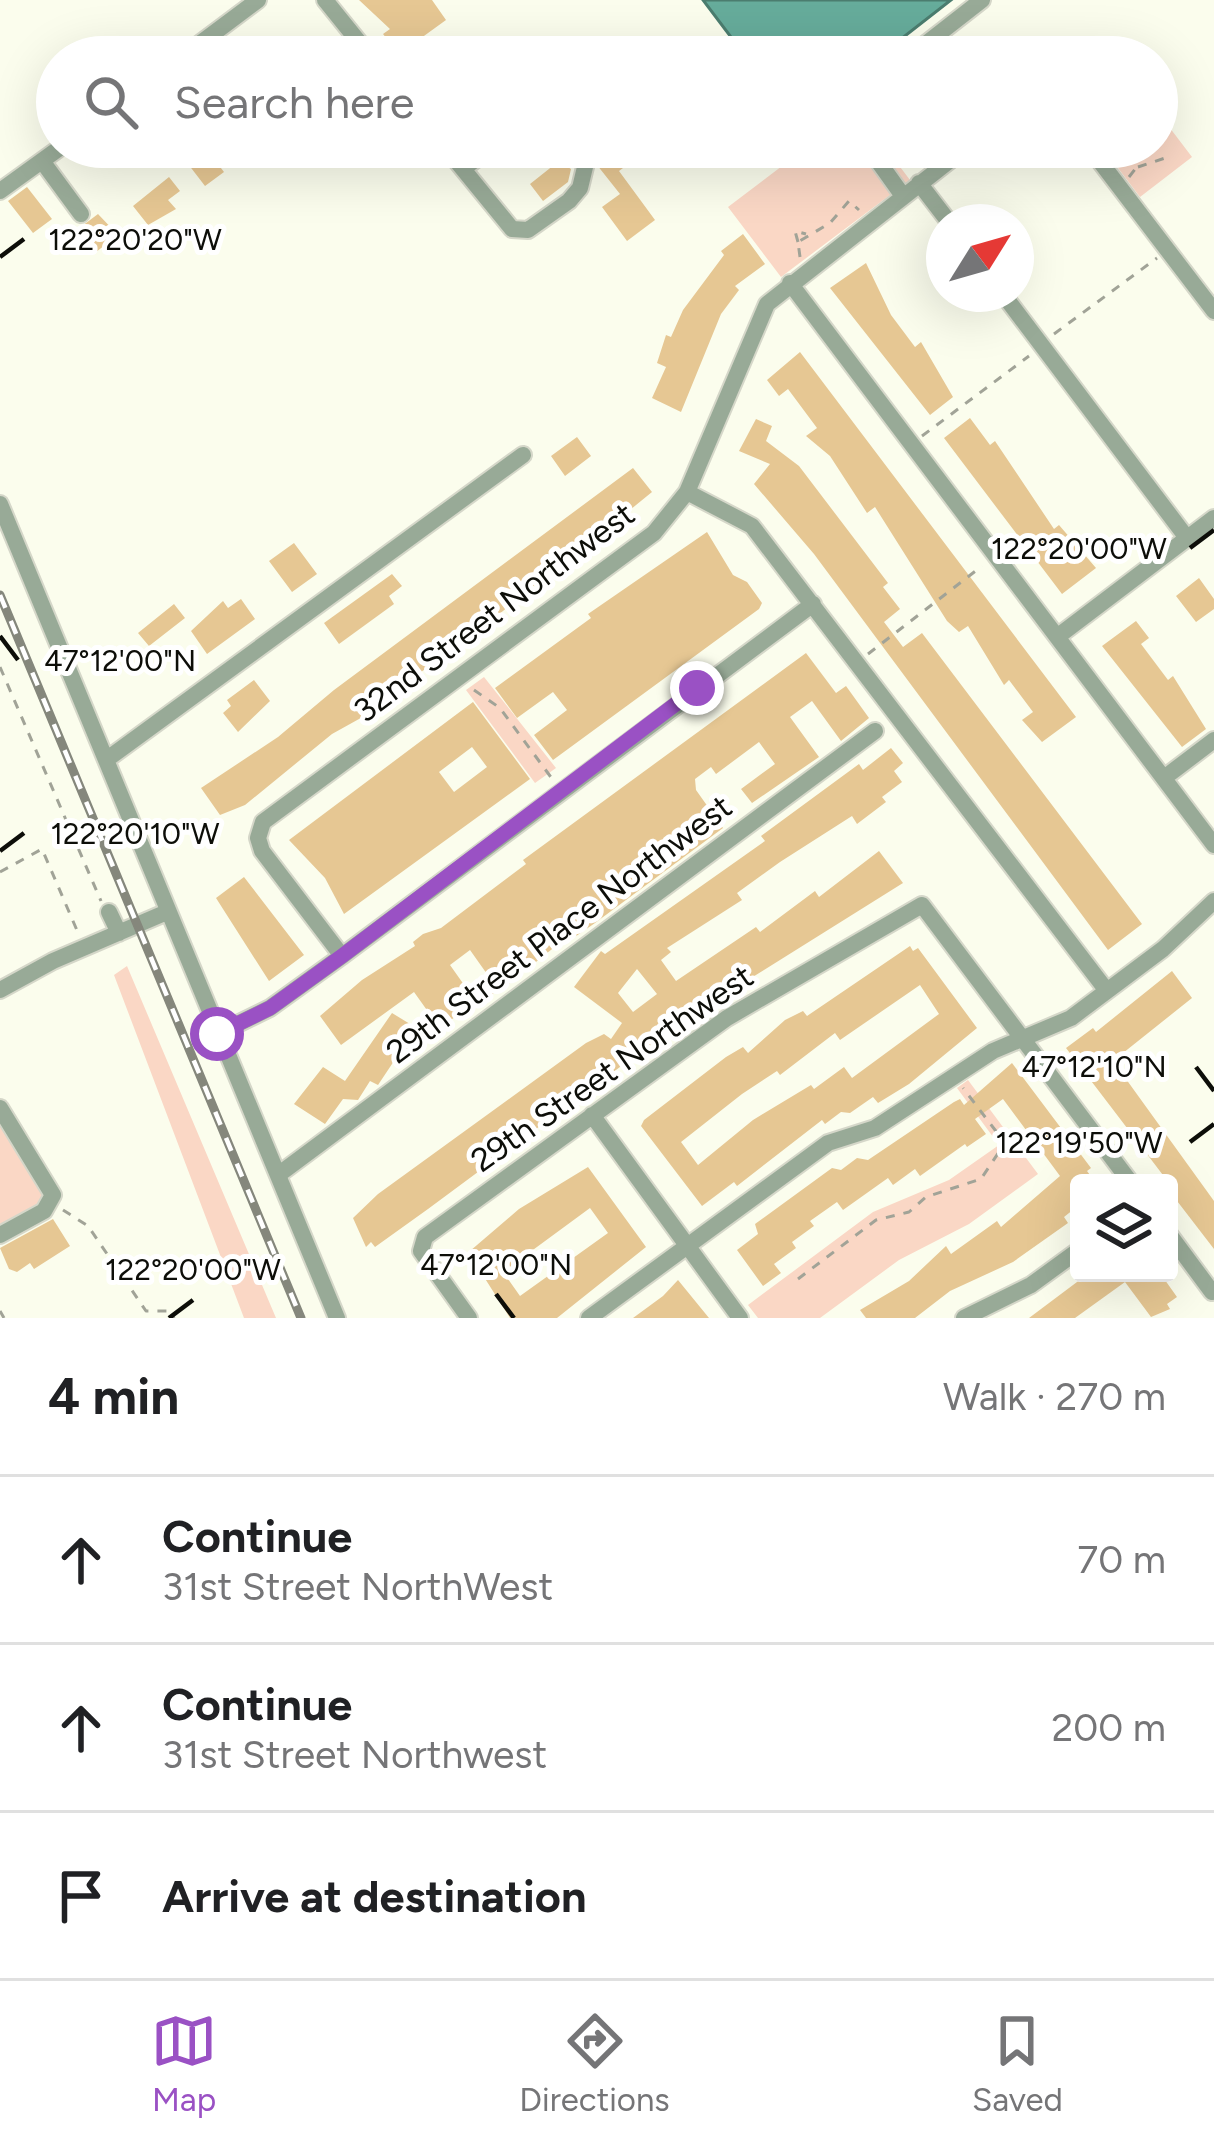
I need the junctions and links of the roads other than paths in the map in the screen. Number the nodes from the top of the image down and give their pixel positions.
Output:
1 (258, 0) edge
2 (325, 0) edge
3 (982, 0) edge
4 (210, 36) edge
5 (354, 36) edge
6 (936, 36) edge
7 (36, 165) edge
8 (47, 168) edge
9 (585, 168) edge
10 (883, 168) edge
11 (939, 168) edge
12 (1105, 168) edge
13 (463, 169) edge
14 (919, 183) junction
15 (0, 191) edge
16 (903, 196) junction
17 (935, 204) edge
18 (81, 214) dead end
19 (790, 283) junction
20 (1214, 311) edge
21 (1017, 312) edge
22 (524, 455) dead end
23 (687, 492) junction
24 (0, 504) edge
25 (1214, 518) edge
26 (1187, 538) junction
27 (813, 604) junction
28 (1058, 637) junction
29 (875, 731) dead end
30 (1214, 740) edge
31 (106, 760) junction
32 (1164, 778) junction
33 (1214, 845) edge
34 (1214, 902) edge
35 (109, 912) road end
36 (167, 912) junction
37 (119, 932) junction
38 (342, 956) junction
39 (0, 990) edge
40 (1107, 991) junction
41 (217, 1034) junction
42 (1025, 1038) junction
43 (0, 1108) edge
44 (592, 1115) junction
45 (1124, 1174) edge
46 (278, 1175) junction
47 (0, 1235) edge
48 (688, 1246) junction
49 (1178, 1246) edge
50 (1070, 1256) edge
51 (1213, 1292) edge
52 (1197, 1304) dead end
53 (337, 1318) edge
54 (470, 1318) edge
55 (589, 1318) edge
56 (740, 1318) edge
57 (964, 1318) edge

1 - 4 street
2 - 5 street
3 - 6 street
7 - 15 street
8 - 18 street
9 - 13 street
10 - 16 street
11 - 14 street, 32nd Street Northwest
12 - 20 street
14 - 16 street, 32nd Street Northwest
14 - 17 street
16 - 19 street, 32nd Street Northwest
19 - 23 street, 32nd Street Northwest
19 - 28 street
21 - 26 street
22 - 31 street
23 - 27 street
23 - 38 street, 32nd Street Northwest
24 - 31 street
25 - 26 street
26 - 28 street
27 - 38 street
27 - 40 street
28 - 32 street
29 - 46 street, 29th Street Place Northwest
30 - 32 street
31 - 36 street
32 - 33 street
34 - 40 street
35 - 37 street
36 - 37 street
36 - 41 street
37 - 39 street
38 - 41 street
40 - 42 street
41 - 46 street
42 - 44 street, 29th Street Northwest
42 - 45 street
42 - 48 street
43 - 47 street
44 - 48 street
44 - 54 street, 29th Street Northwest
46 - 53 street
48 - 55 street
48 - 56 street
49 - 51 street
50 - 57 street
51 - 52 street

